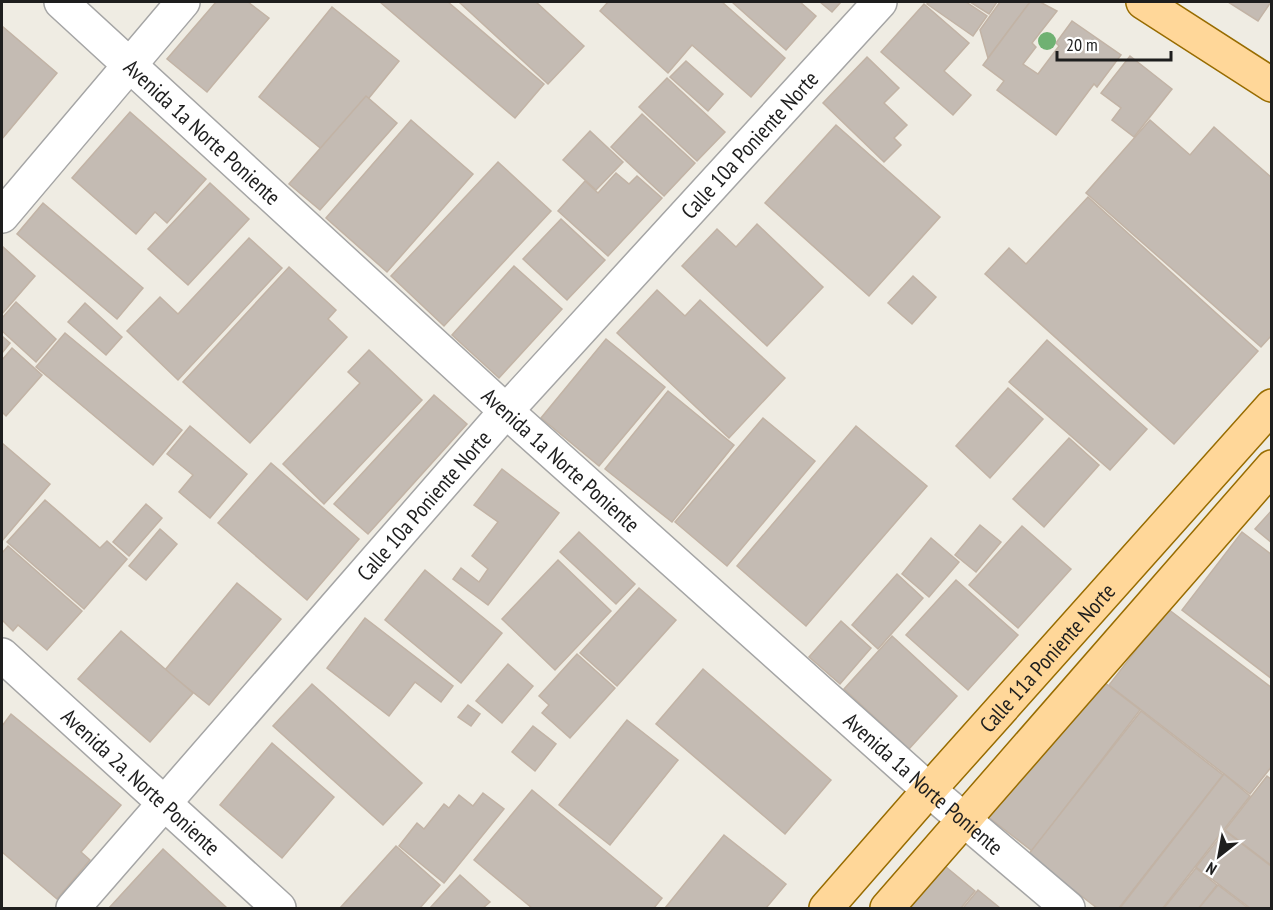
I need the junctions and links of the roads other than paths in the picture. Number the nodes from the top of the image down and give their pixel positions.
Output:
1 (61, 2) edge
2 (183, 2) edge
3 (880, 2) edge
4 (1143, 2) edge
5 (131, 64) junction
6 (1272, 85) edge
7 (2, 216) edge
8 (1272, 406) edge
9 (506, 411) junction
10 (1272, 467) edge
11 (2, 656) edge
12 (929, 790) junction
13 (163, 803) junction
14 (964, 819) junction
15 (73, 909) edge
16 (279, 909) edge
17 (826, 909) edge
18 (887, 909) edge
19 (1068, 909) edge

1 - 5 street, Avenida 1a Norte Poniente
2 - 5 street
3 - 9 street, Calle 10a Poniente Norte
4 - 6 main road
5 - 7 street
5 - 9 street, Avenida 1a Norte Poniente
8 - 12 main road, Calle 11a Poniente Norte
9 - 12 street, Avenida 1a Norte Poniente
9 - 13 street, Calle 10a Poniente Norte
10 - 14 main road, Calle 11a Poniente Norte
11 - 13 street, Avenida 2a. Norte Poniente
12 - 14 street, Avenida 1a Norte Poniente
12 - 17 main road, Calle 11a Poniente Norte
13 - 15 street, Calle 10a Poniente Norte
13 - 16 street, Avenida 2a. Norte Poniente
14 - 18 main road, Calle 11a Poniente Norte
14 - 19 street, Avenida 1a Norte Poniente

